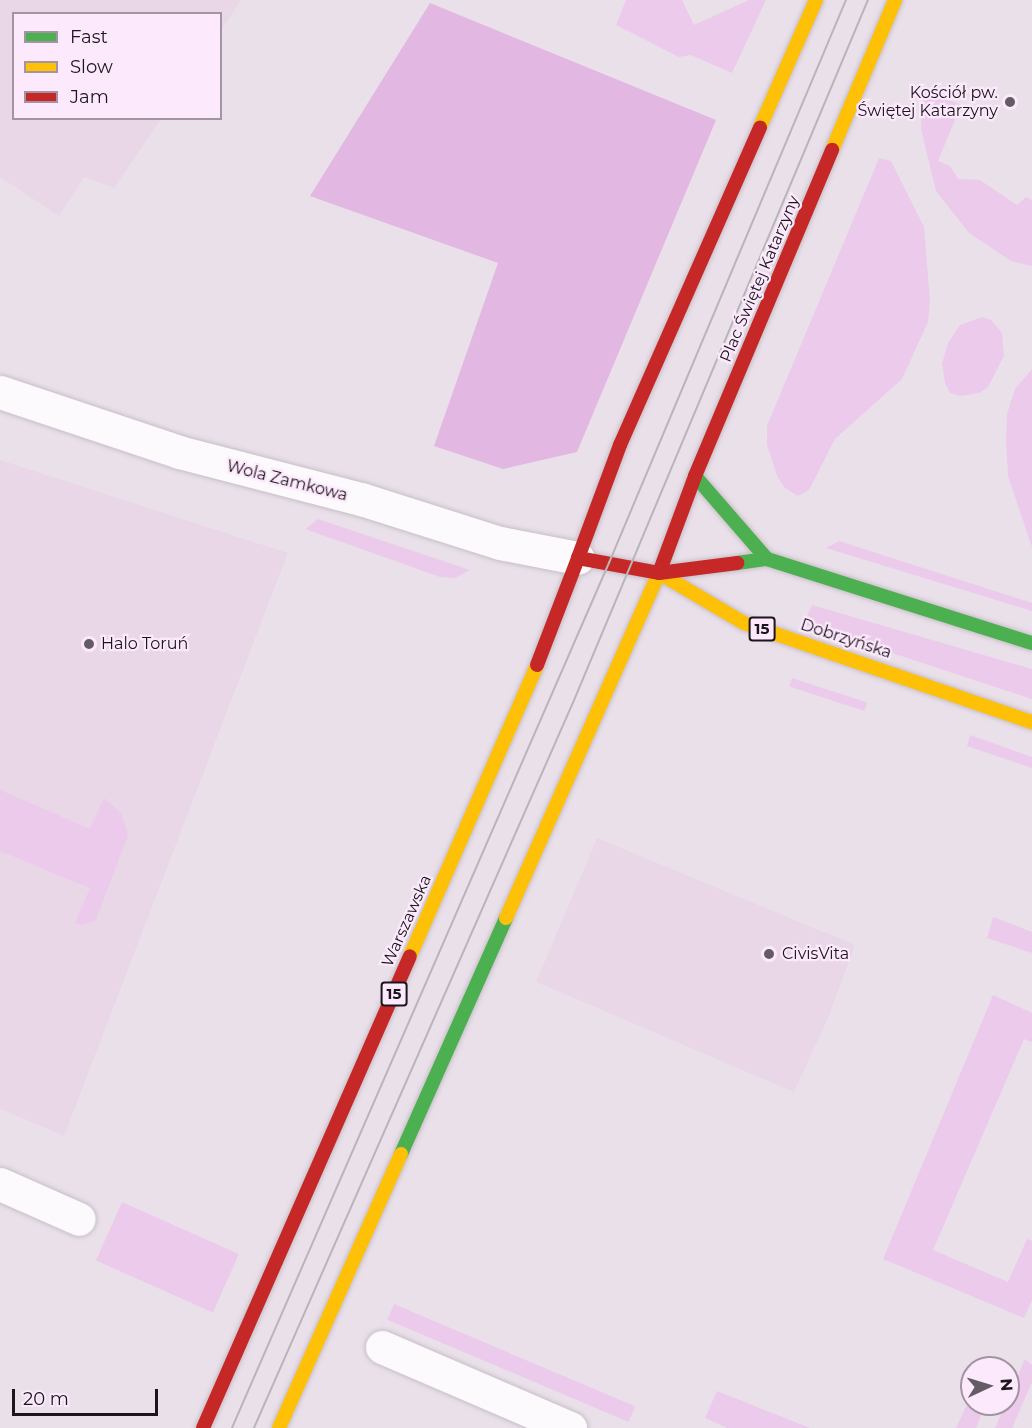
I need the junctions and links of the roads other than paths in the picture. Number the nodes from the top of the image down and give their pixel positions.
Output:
1 (816, 0) edge
2 (895, 0) edge
3 (0, 392) edge
4 (695, 476) junction
5 (578, 558) junction
6 (767, 559) junction
7 (658, 573) junction
8 (1032, 643) edge
9 (1032, 722) edge
10 (0, 1184) edge
11 (79, 1219) dead end
12 (382, 1347) dead end
13 (204, 1428) edge
14 (279, 1428) edge
15 (570, 1428) edge

1 - 5 main road
2 - 4 main road, Plac Świętej Katarzyny
3 - 5 street, Wola Zamkowa
4 - 6 main road
4 - 7 main road, Plac Świętej Katarzyny
5 - 7 main road, 15
5 - 13 main road, Warszawska / 15
6 - 7 main road, 15
6 - 8 main road, 15
7 - 9 main road, Dobrzyńska / 15
7 - 14 main road
10 - 11 street
12 - 15 street

